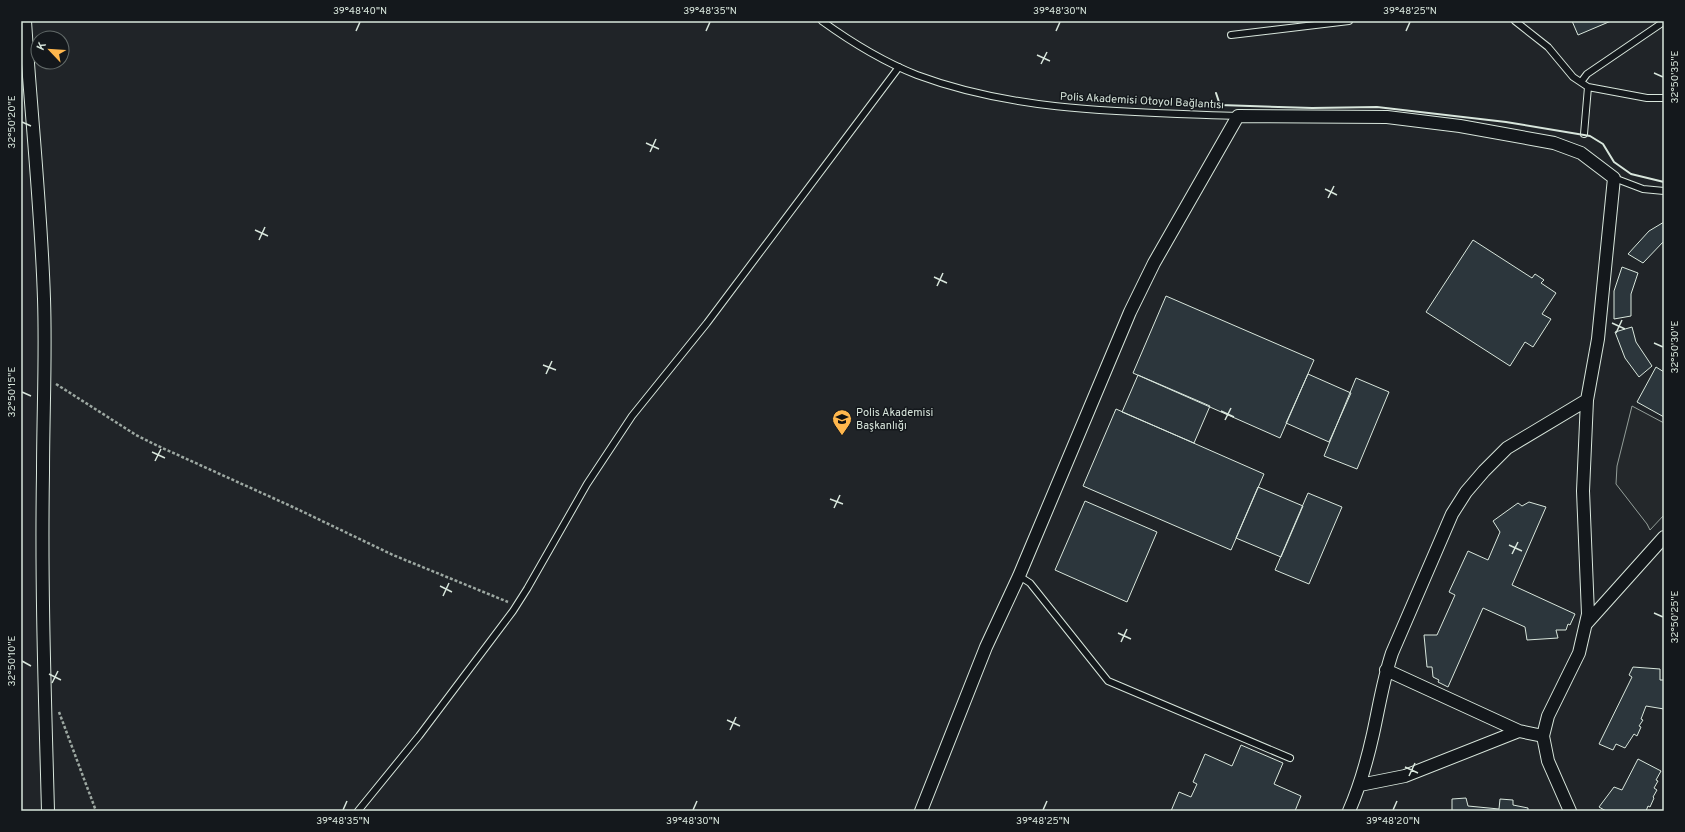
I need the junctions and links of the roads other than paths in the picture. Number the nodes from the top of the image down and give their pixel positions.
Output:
1 (25, 21) edge
2 (822, 21) edge
3 (1349, 21) edge
4 (1515, 21) edge
5 (1662, 24) edge
6 (1231, 35) dead end
7 (899, 67) junction
8 (1581, 82) junction
9 (1588, 87) junction
10 (1664, 98) edge
11 (1238, 116) junction
12 (1584, 134) dead end
13 (1614, 178) junction
14 (1664, 191) edge
15 (1587, 400) junction
16 (1664, 537) edge
17 (1019, 576) junction
18 (1586, 624) junction
19 (1386, 670) junction
20 (1520, 731) junction
21 (1543, 736) junction
22 (1290, 758) dead end
23 (1360, 785) junction
24 (48, 811) edge
25 (358, 811) edge
26 (921, 811) edge
27 (1349, 811) edge
28 (1570, 811) edge

1 - 24 street
2 - 7 lane, Polis Akademisi Otoyol Bağlantısı
3 - 6 lane
4 - 8 lane
5 - 8 lane
7 - 11 lane, Polis Akademisi Otoyol Bağlantısı
7 - 25 lane
8 - 9 lane
9 - 10 lane
9 - 12 lane
11 - 13 street
11 - 17 street
13 - 14 lane
13 - 15 street
15 - 18 street
15 - 19 street
16 - 18 street
17 - 22 lane
17 - 26 street
18 - 21 street
19 - 20 street
19 - 23 street
20 - 21 street
20 - 23 street
21 - 28 street
23 - 27 street

